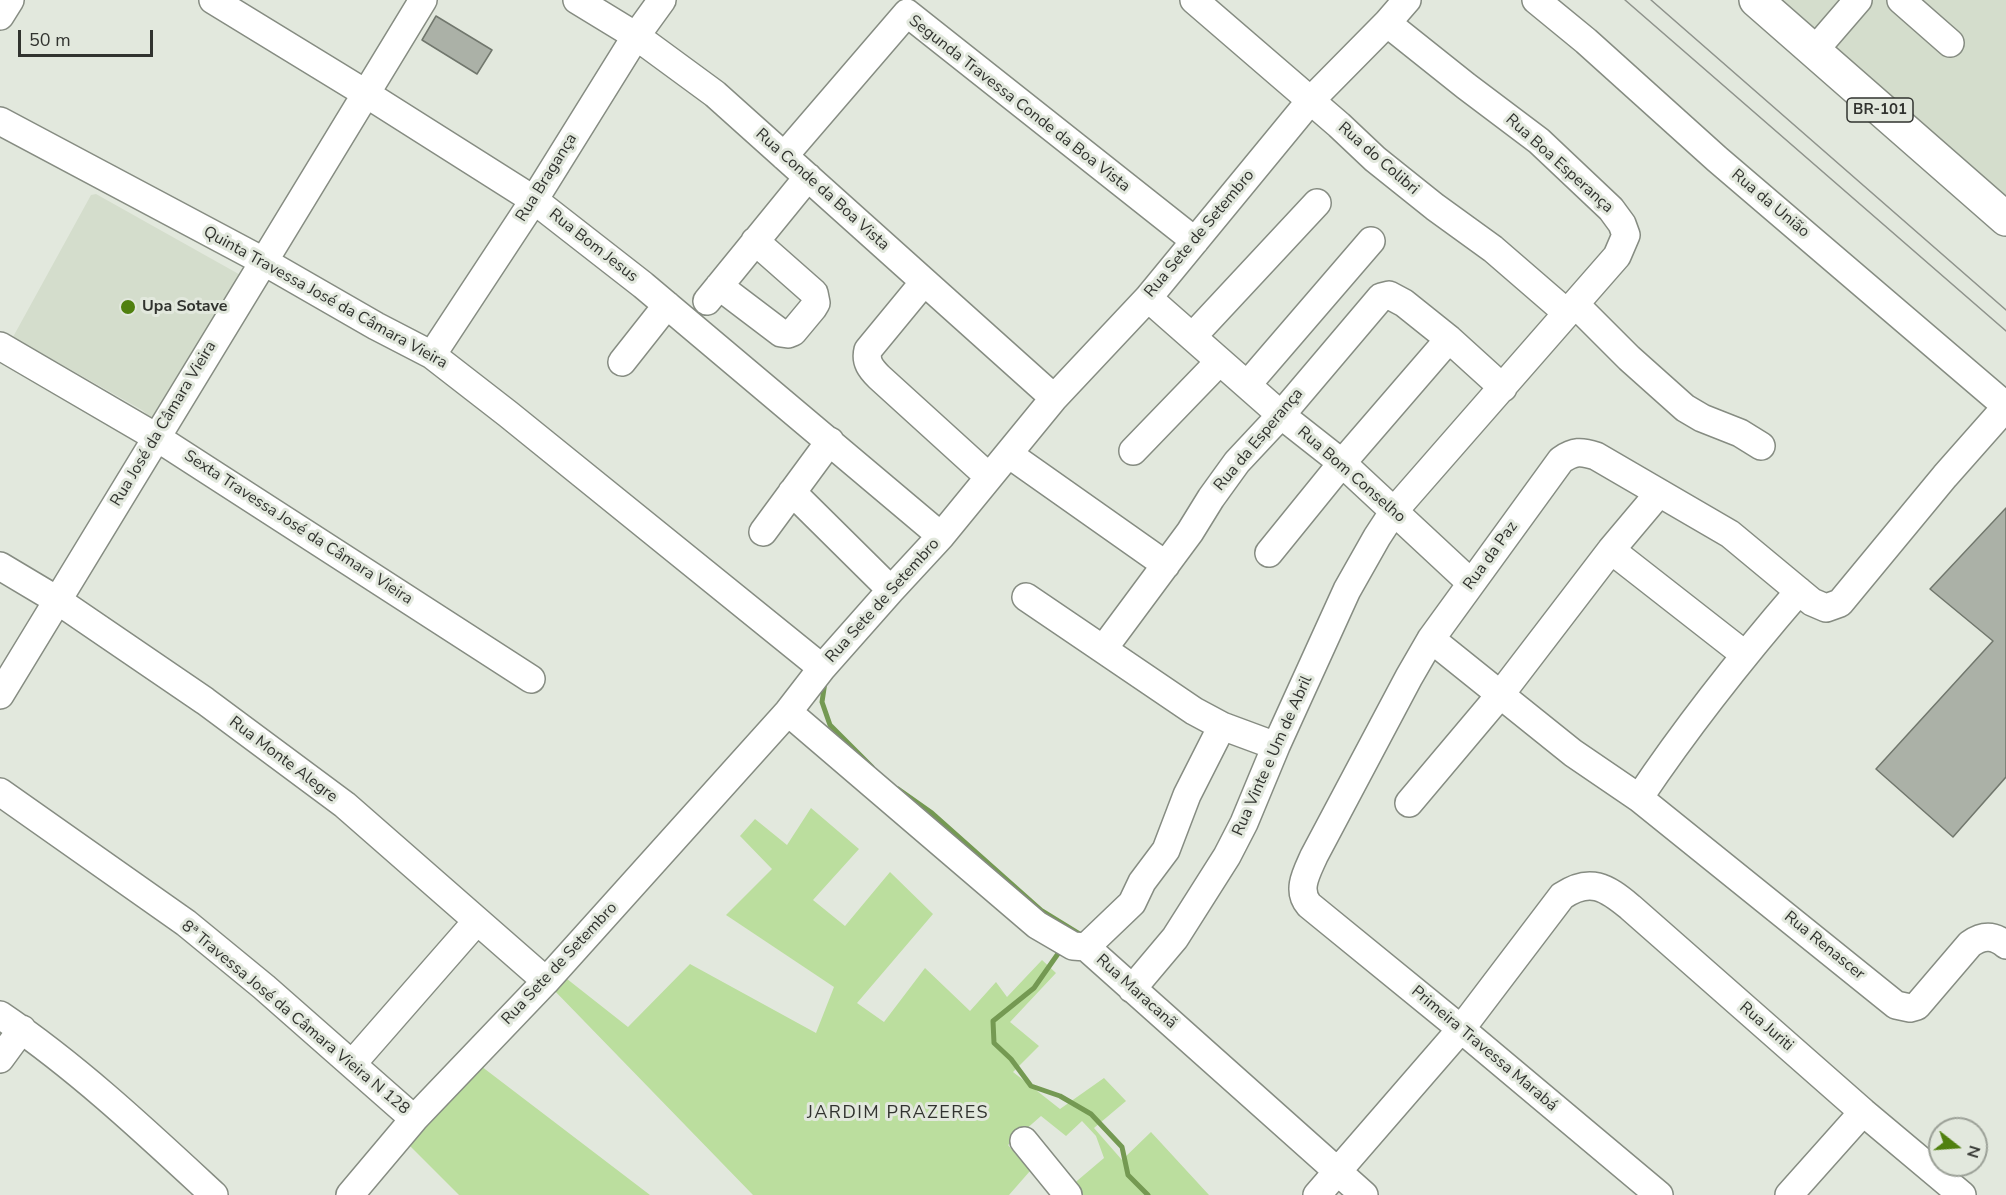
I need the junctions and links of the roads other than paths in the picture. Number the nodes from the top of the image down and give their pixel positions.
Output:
1 (10, 0) edge
2 (213, 0) edge
3 (423, 0) edge
4 (577, 0) edge
5 (662, 0) edge
6 (1194, 0) edge
7 (1407, 0) edge
8 (1536, 0) edge
9 (1756, 0) edge
10 (1858, 0) edge
11 (1901, 0) edge
12 (0, 16) edge
13 (1388, 23) junction
14 (636, 36) junction
15 (1950, 43) dead end
16 (1814, 51) junction
17 (365, 93) junction
18 (1310, 101) junction
19 (0, 121) edge
20 (784, 156) junction
21 (808, 177) junction
22 (534, 200) junction
23 (1317, 203) dead end
24 (2006, 219) edge
25 (755, 241) junction
26 (1195, 241) junction
27 (1371, 241) dead end
28 (263, 261) junction
29 (924, 282) junction
30 (1148, 298) junction
31 (667, 305) junction
32 (1571, 308) junction
33 (1193, 336) junction
34 (1449, 339) junction
35 (0, 346) edge
36 (432, 355) junction
37 (622, 362) dead end
38 (1219, 362) junction
39 (1247, 385) junction
40 (1503, 388) junction
41 (1054, 398) junction
42 (2006, 406) edge
43 (1281, 415) junction
44 (156, 437) junction
45 (830, 441) junction
46 (1761, 446) dead end
47 (1133, 451) dead end
48 (1010, 455) junction
49 (1342, 463) junction
50 (989, 477) junction
51 (792, 492) junction
52 (1659, 493) junction
53 (1394, 511) junction
54 (763, 532) dead end
55 (941, 536) junction
56 (1611, 550) junction
57 (1269, 553) dead end
58 (1166, 565) junction
59 (0, 566) edge
60 (1471, 583) junction
61 (891, 590) junction
62 (1026, 597) dead end
63 (1806, 597) junction
64 (57, 600) junction
65 (1431, 639) junction
66 (1104, 648) junction
67 (1744, 654) junction
68 (822, 668) junction
69 (531, 679) dead end
70 (0, 695) edge
71 (1500, 695) junction
72 (788, 712) junction
73 (1222, 726) junction
74 (1276, 746) junction
75 (0, 792) edge
76 (1639, 798) junction
77 (1409, 803) dead end
78 (1309, 905) joint
79 (477, 921) junction
80 (2006, 945) edge
81 (1086, 947) junction
82 (546, 981) junction
83 (1132, 989) junction
84 (11, 1022) edge
85 (1461, 1029) junction
86 (0, 1059) edge
87 (352, 1064) junction
88 (1863, 1112) junction
89 (414, 1119) junction
90 (1024, 1141) dead end
91 (1336, 1171) junction
92 (214, 1195) edge
93 (350, 1195) edge
94 (1068, 1195) edge
95 (1317, 1195) edge
96 (1364, 1195) edge
97 (1659, 1195) edge
98 (1788, 1195) edge
99 (1962, 1195) edge

1 - 12 street
2 - 17 street, Rua Bom Jesus
3 - 17 street, Rua José da Câmara Vieira
4 - 14 street, Rua Conde da Boa Vista
5 - 14 street, Rua Bragança
6 - 18 street, Rua do Colibri
7 - 13 street, Rua Sete de Setembro
8 - 42 street, Rua da União
9 - 16 main road, BR-101
10 - 16 street
11 - 15 street
13 - 18 street, Rua Sete de Setembro
13 - 32 street, Rua Boa Esperança
14 - 20 street, Rua Conde da Boa Vista
14 - 22 street, Rua Bragança
16 - 24 main road, BR-101
17 - 22 street, Rua Bom Jesus
17 - 28 street, Rua José da Câmara Vieira
18 - 26 street, Rua Sete de Setembro
18 - 32 street, Rua do Colibri
19 - 28 street, Quinta Travessa José da Câmara Vieira
20 - 21 street, Rua Conde da Boa Vista
20 - 26 street, Segunda Travessa Conde da Boa Vista
21 - 25 street
21 - 29 street, Rua Conde da Boa Vista
22 - 31 street, Rua Bom Jesus
22 - 36 street, Rua Bragança
23 - 33 street
25 - 25 street
26 - 30 street, Rua Sete de Setembro
27 - 39 street
28 - 36 street, Quinta Travessa José da Câmara Vieira
28 - 44 street, Rua José da Câmara Vieira
29 - 41 street, Rua Conde da Boa Vista
29 - 50 street
30 - 33 street, Rua Bom Conselho
30 - 41 street, Rua Sete de Setembro
31 - 37 street
31 - 45 street, Rua Bom Jesus
32 - 40 street, Rua Boa Esperança
32 - 46 street
33 - 38 street, Rua Bom Conselho
34 - 40 street
34 - 43 street, Rua da Esperança
34 - 49 street
35 - 44 street, Sexta Travessa José da Câmara Vieira
36 - 68 street, Quinta Travessa José da Câmara Vieira
38 - 39 street, Rua Bom Conselho
38 - 47 street
39 - 43 street, Rua Bom Conselho
40 - 53 street, Rua Vinte e Um de Abril
41 - 48 street, Rua Sete de Setembro
42 - 63 street
43 - 49 street, Rua Bom Conselho
43 - 58 street, Rua da Esperança
44 - 64 street, Rua José da Câmara Vieira
44 - 69 street, Sexta Travessa José da Câmara Vieira
45 - 51 street
45 - 55 street, Rua Bom Jesus
48 - 50 street, Rua Sete de Setembro
48 - 58 street
49 - 53 street, Rua Bom Conselho
49 - 57 street
50 - 55 street, Rua Sete de Setembro
51 - 54 street
51 - 61 street
52 - 56 street
52 - 60 street, Rua da Paz
52 - 63 street, Rua da Paz
53 - 60 street, Rua Bom Conselho
53 - 74 street, Rua Vinte e Um de Abril
55 - 61 street, Rua Sete de Setembro
56 - 67 street
56 - 71 street
58 - 66 street, Rua da Esperança
59 - 64 street, Rua Monte Alegre
60 - 65 street, Rua da Paz
61 - 68 street, Rua Sete de Setembro
62 - 66 street
63 - 67 street
64 - 70 street, Rua José da Câmara Vieira
64 - 79 street, Rua Monte Alegre
65 - 71 street
65 - 78 street, Rua da Paz
66 - 73 street
67 - 76 street
68 - 72 street, Rua Sete de Setembro
71 - 76 street
71 - 77 street
72 - 81 street, Rua Maracanã
72 - 82 street, Rua Sete de Setembro
73 - 74 street
73 - 81 street
74 - 83 street, Rua Vinte e Um de Abril
75 - 87 street, 8ª Travessa José da Câmara Vieira N 128
76 - 80 street, Rua Renascer
78 - 85 street, Primeira Travessa Marabá
79 - 82 street, Rua Monte Alegre
79 - 87 street
81 - 83 street, Rua Maracanã
82 - 89 street, Rua Sete de Setembro
83 - 91 street, Rua Maracanã
84 - 86 street
84 - 92 street
85 - 88 street, Rua Juriti
85 - 91 street
85 - 97 street, Primeira Travessa Marabá
87 - 89 street, 8ª Travessa José da Câmara Vieira N 128
88 - 98 street
88 - 99 street, Rua Juriti
89 - 93 street, Rua Sete de Setembro
90 - 94 street
91 - 95 street
91 - 96 street, Rua Maracanã

